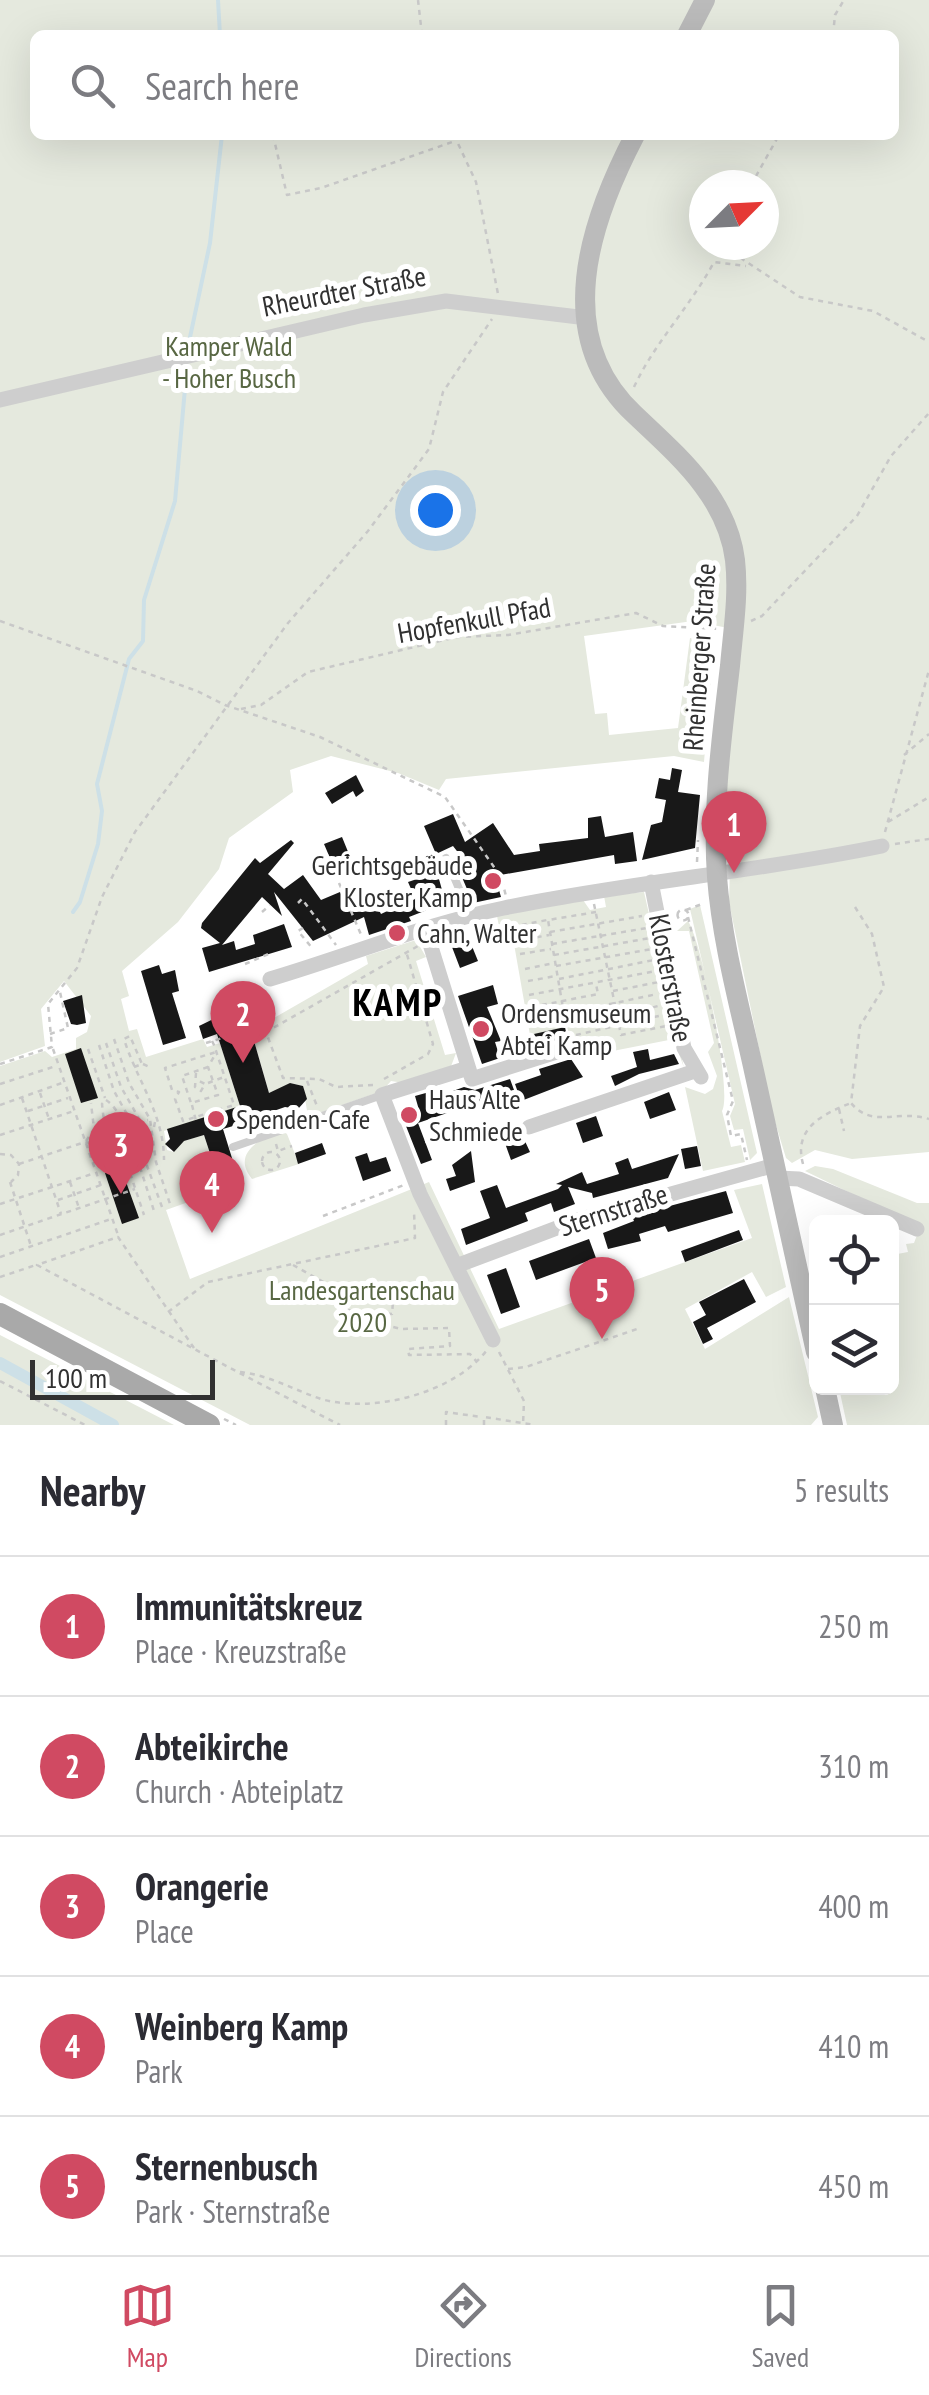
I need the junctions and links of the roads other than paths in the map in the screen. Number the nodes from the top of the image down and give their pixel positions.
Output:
1 (705, 0) edge
2 (690, 30) edge
3 (632, 140) edge
4 (586, 318) junction
5 (0, 400) edge
6 (882, 846) road end
7 (446, 858) dead end
8 (717, 874) junction
9 (651, 882) junction
10 (470, 917) junction
11 (426, 930) junction
12 (264, 978) road end
13 (572, 1042) road end
14 (468, 1068) junction
15 (382, 1095) junction
16 (529, 1127) dead end
17 (233, 1147) dead end
18 (776, 1172) junction
19 (917, 1229) dead end
20 (456, 1266) junction
21 (0, 1314) edge
22 (809, 1320) edge
23 (492, 1340) road end
24 (827, 1395) edge
25 (209, 1425) edge
26 (833, 1425) edge

1 - 2 main road
3 - 4 main road, Rheinberger Straße
4 - 5 street, Rheurdter Straße
4 - 8 main road, Rheinberger Straße
6 - 8 street, Klosterstraße
7 - 10 lane
8 - 9 street, Klosterstraße
8 - 18 main road, Rheinberger Straße
9 - 10 street, Klosterstraße
9 - 16 street, Klosterstraße
10 - 11 street, Klosterstraße
11 - 12 street, Klosterstraße
11 - 14 street
13 - 14 street
14 - 15 street
15 - 17 lane
15 - 20 street
18 - 19 street
18 - 20 street, Sternstraße
18 - 22 main road, Rheinberger Straße
20 - 23 street
21 - 25 main road
24 - 26 main road

